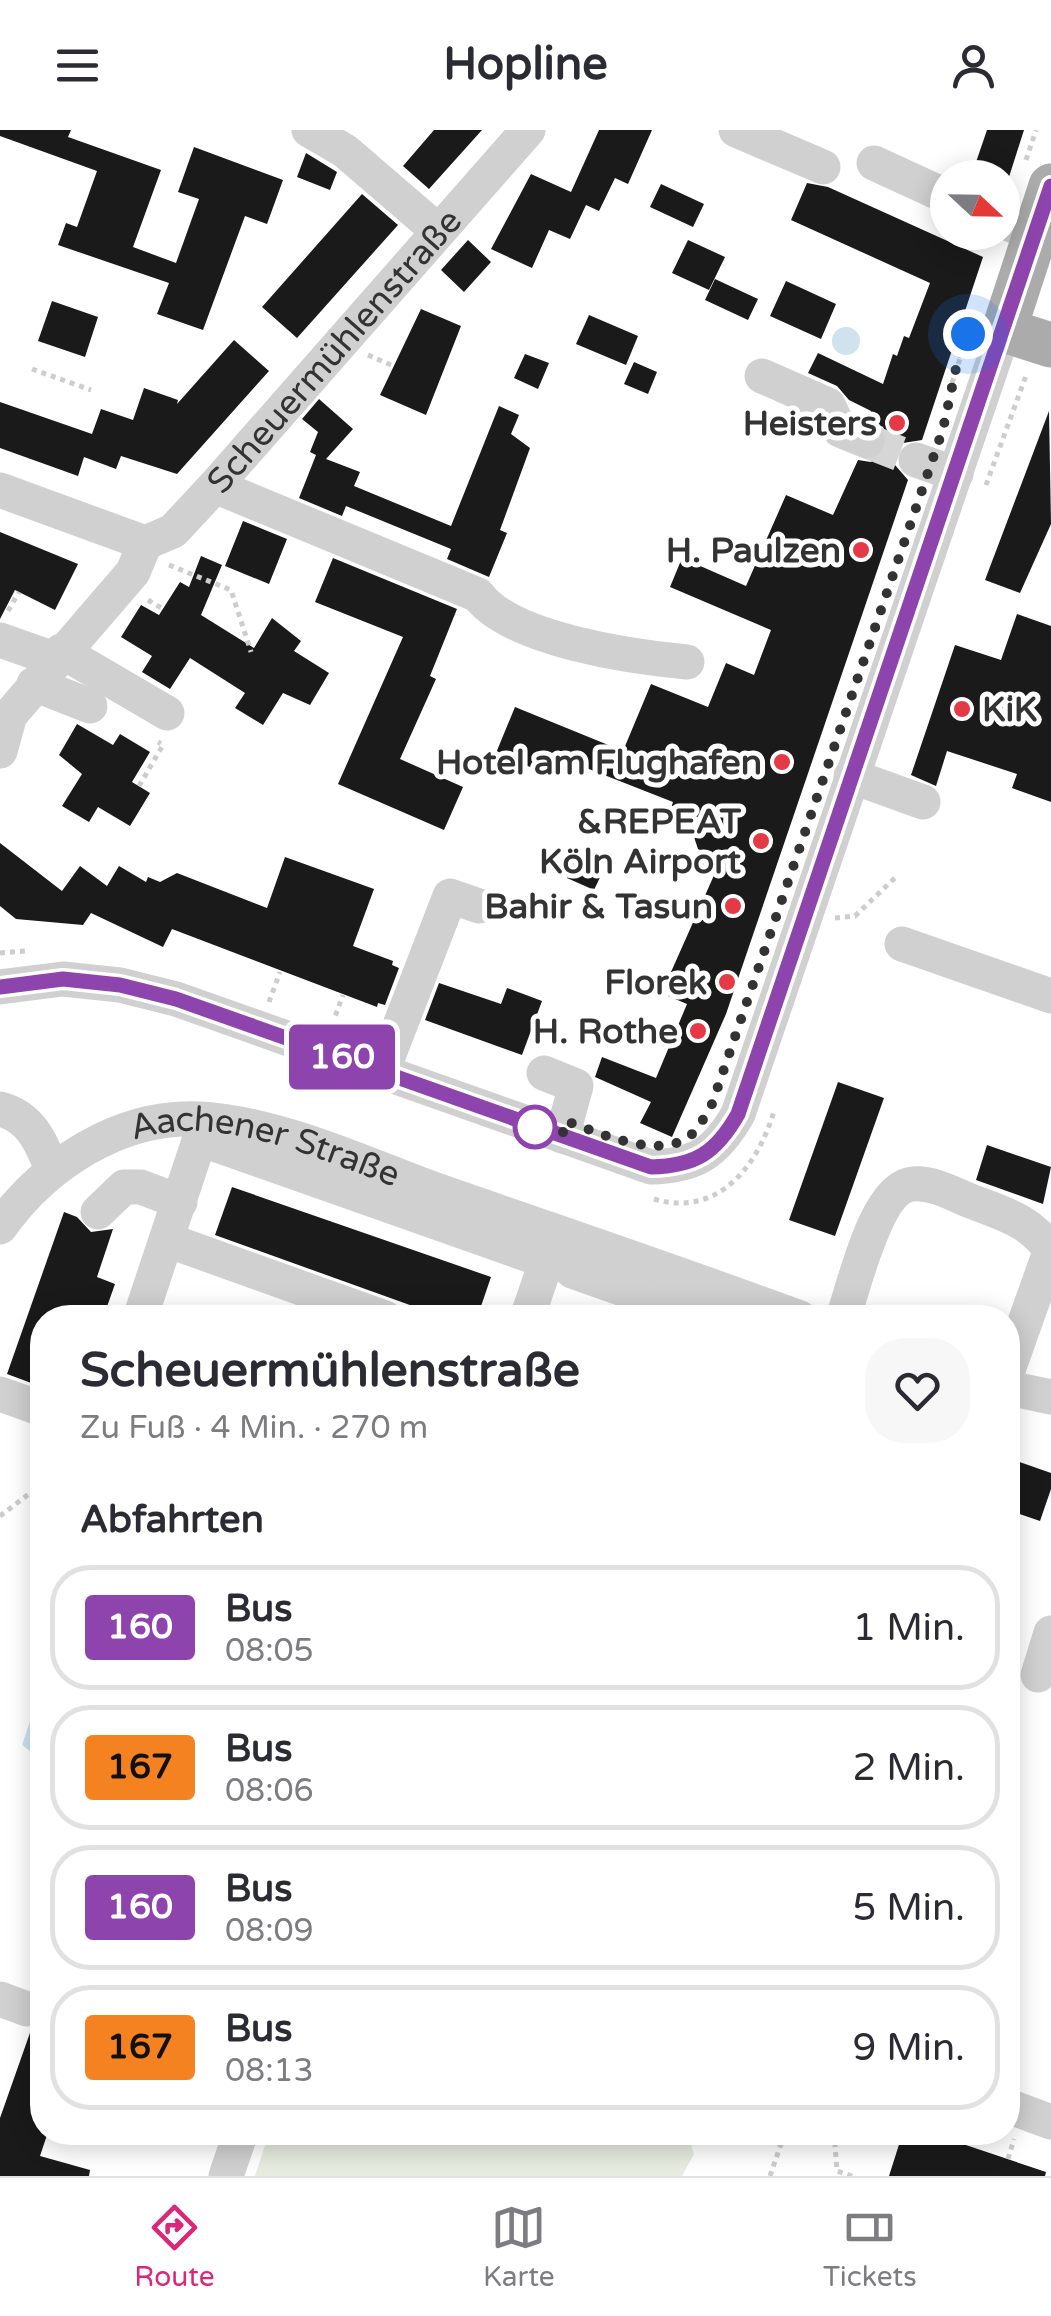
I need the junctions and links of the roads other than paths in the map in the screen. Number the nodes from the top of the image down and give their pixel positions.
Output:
1 (309, 130) edge
2 (528, 130) edge
3 (736, 130) edge
4 (874, 164) dead end
5 (823, 168) dead end
6 (1036, 180) edge
7 (930, 188) edge
8 (1020, 225) edge
9 (438, 231) junction
10 (1012, 250) edge
11 (988, 328) junction
12 (1051, 345) edge
13 (762, 376) dead end
14 (867, 440) tunnel mouth
15 (916, 460) tunnel mouth
16 (956, 474) junction
17 (214, 486) junction
18 (0, 490) edge
19 (144, 549) junction
20 (0, 640) edge
21 (687, 662) dead end
22 (50, 665) junction
23 (90, 706) dead end
24 (159, 725) road end
25 (0, 751) edge
26 (852, 776) junction
27 (923, 802) dead end
28 (480, 906) dead end
29 (902, 944) dead end
30 (0, 987) edge
31 (1051, 996) edge
32 (382, 1072) junction
33 (544, 1073) dead end
34 (0, 1109) edge
35 (203, 1130) junction
36 (562, 1136) junction
37 (52, 1169) junction
38 (180, 1202) junction
39 (98, 1212) dead end
40 (0, 1226) edge
41 (167, 1240) junction
42 (558, 1243) junction
43 (1051, 1250) edge
44 (716, 1304) edge
45 (144, 1305) edge
46 (349, 1305) edge
47 (532, 1305) edge
48 (848, 1305) edge
49 (1020, 1337) edge
50 (1020, 1391) edge
51 (0, 1394) edge
52 (1051, 1397) edge
53 (30, 1405) edge
54 (1051, 1634) edge
55 (1038, 1674) dead end
56 (1020, 2110) edge
57 (1051, 2122) edge
58 (237, 2145) edge
59 (226, 2176) edge

1 - 9 street
2 - 9 street, Scheuermühlenstraße
3 - 5 street
4 - 7 street
6 - 8 main road
9 - 17 street, Scheuermühlenstraße
10 - 11 main road
11 - 12 main road
11 - 16 street
13 - 14 street
15 - 16 street
16 - 26 street
17 - 19 street, Scheuermühlenstraße
17 - 21 street
18 - 19 street
19 - 22 street, Scheuermühlenstraße
20 - 22 street
22 - 23 street
22 - 24 street
22 - 25 street, Scheuermühlenstraße
26 - 27 street
26 - 36 street
28 - 32 street
29 - 31 street
30 - 32 street
32 - 36 street
33 - 36 street
34 - 37 street
35 - 37 street, Aachener Straße
35 - 38 street
35 - 42 street, Aachener Straße
37 - 40 street, Aachener Straße
38 - 39 street
38 - 41 street
41 - 45 street
41 - 46 street
42 - 44 street, Aachener Straße
42 - 47 street
43 - 48 street
43 - 49 street
50 - 52 street
51 - 53 street
54 - 55 street
56 - 57 street
58 - 59 street

